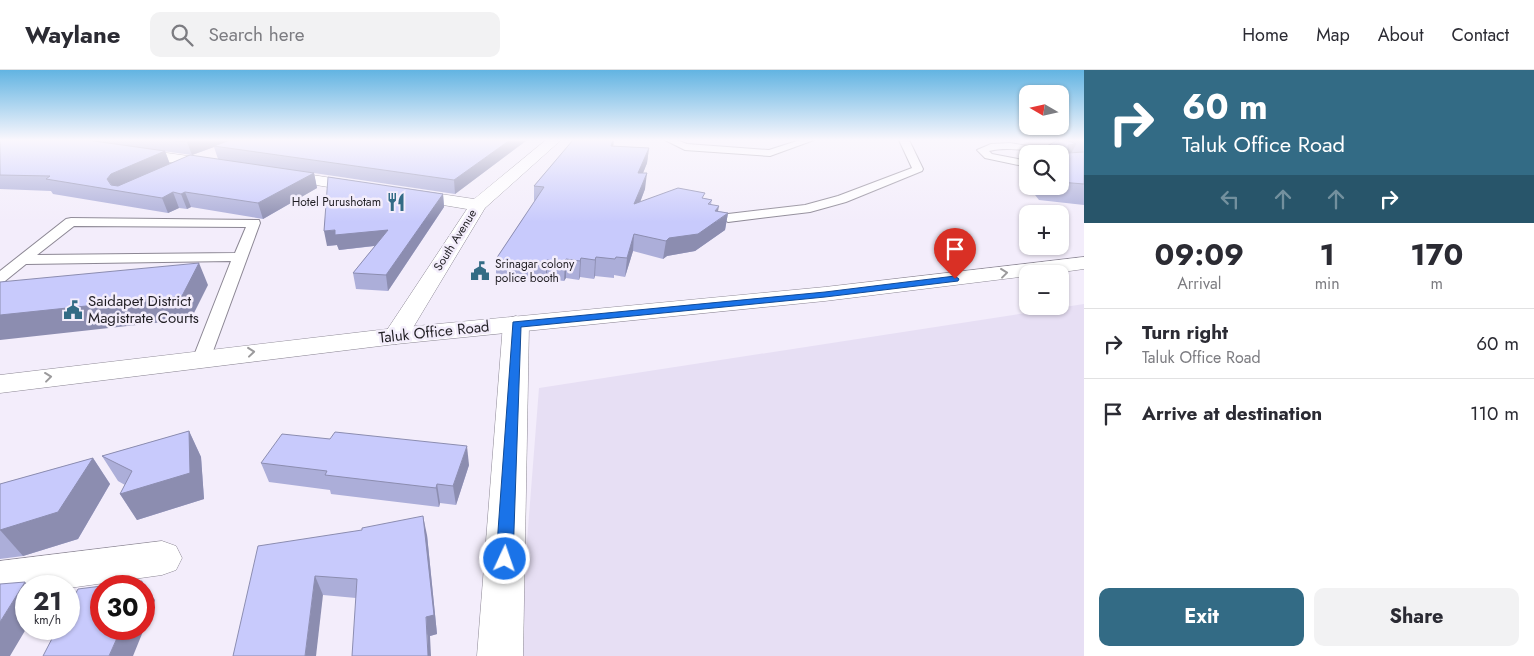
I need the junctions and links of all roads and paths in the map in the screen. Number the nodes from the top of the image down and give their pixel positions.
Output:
1 (181, 167) edge
2 (229, 167) edge
3 (522, 167) edge
4 (917, 167) edge
5 (233, 168) edge
6 (262, 172) edge
7 (167, 174) edge
8 (478, 205) junction
9 (728, 218) dead end
10 (240, 257) junction
11 (21, 260) junction
12 (1084, 263) edge
13 (0, 278) edge
14 (516, 324) junction
15 (396, 336) junction
16 (202, 358) junction
17 (0, 384) edge
18 (162, 558) dead end
19 (0, 579) edge
20 (500, 656) edge

1 - 7 street
2 - 5 street
3 - 8 street, South Avenue
4 - 9 lane
6 - 8 street
8 - 15 street, South Avenue
10 - 11 lane
10 - 11 lane
10 - 16 lane
11 - 13 lane
14 -> 12 street, Taluk Office Road
14 - 15 street, Taluk Office Road
14 - 20 street
16 -> 15 street, Taluk Office Road
17 -> 16 street, Taluk Office Road
18 - 19 street

